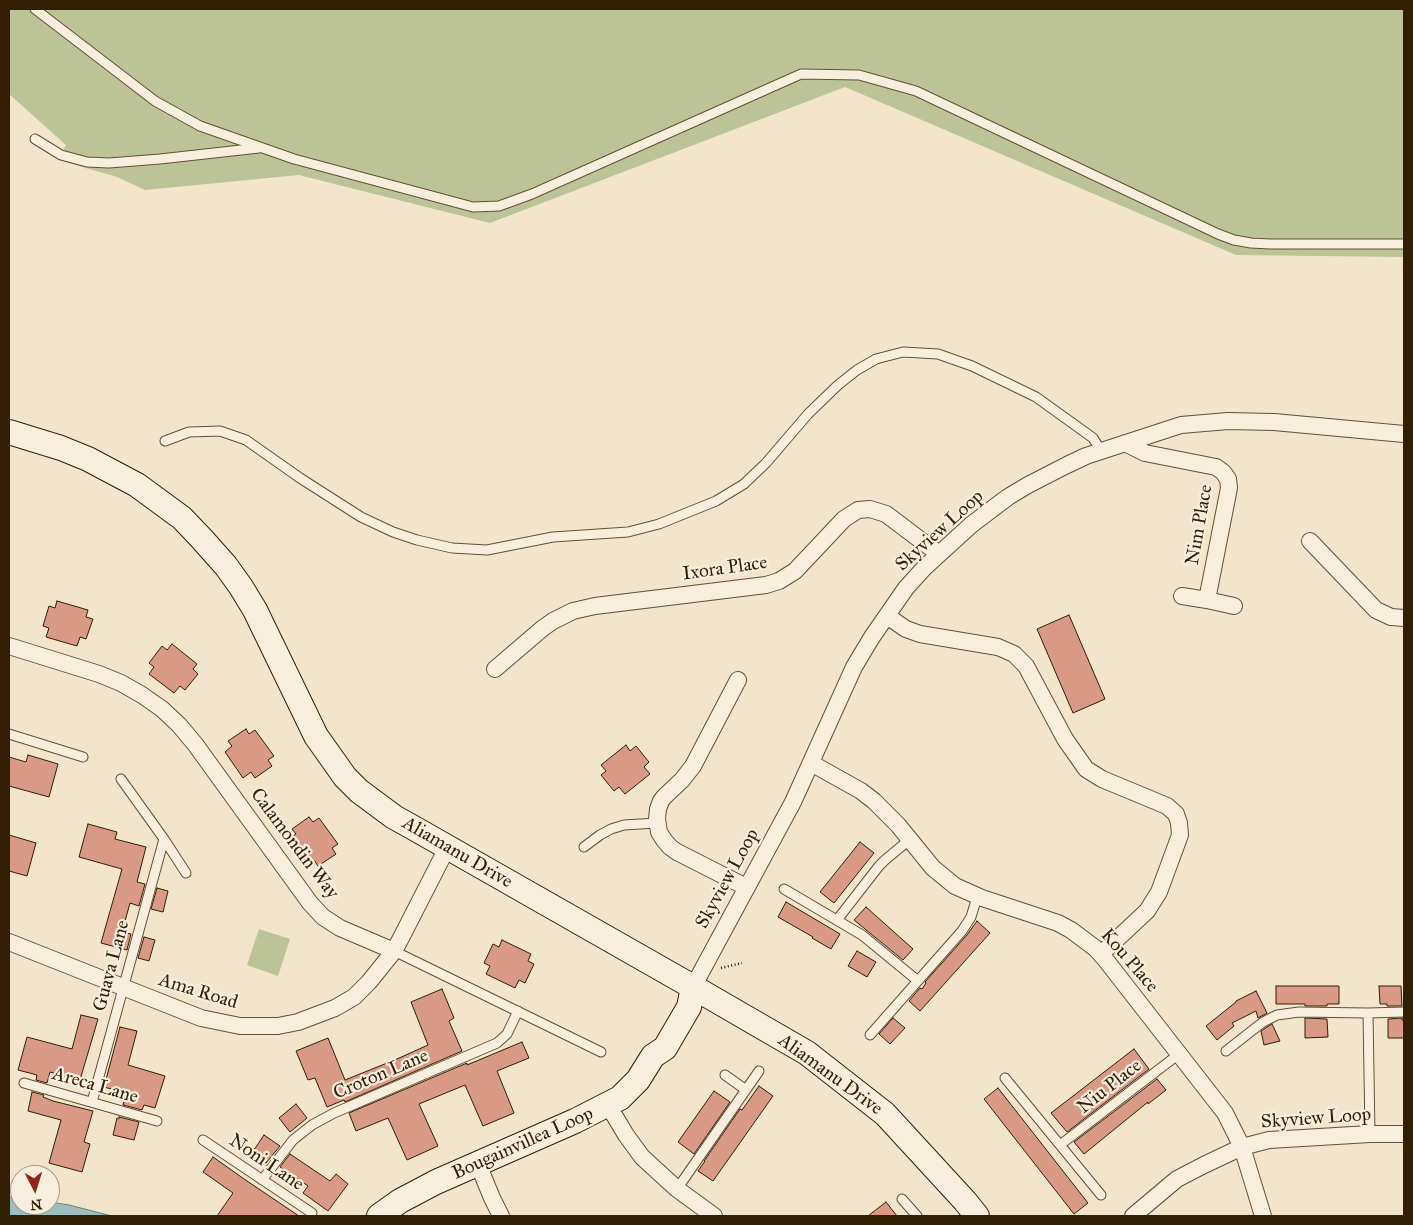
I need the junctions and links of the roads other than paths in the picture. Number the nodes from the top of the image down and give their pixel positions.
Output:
1 (35, 9) edge
2 (36, 139) dead end
3 (262, 148) junction
4 (1404, 244) edge
5 (9, 432) edge
6 (1404, 434) edge
7 (165, 441) dead end
8 (1125, 443) junction
9 (1102, 451) junction
10 (1310, 540) dead end
11 (938, 554) junction
12 (1182, 596) dead end
13 (1207, 600) junction
14 (1234, 606) dead end
15 (887, 616) junction
16 (1404, 618) edge
17 (9, 646) edge
18 (495, 669) dead end
19 (738, 680) dead end
20 (9, 734) edge
21 (83, 757) dead end
22 (811, 763) junction
23 (121, 779) dead end
24 (657, 823) junction
25 (164, 839) junction
26 (909, 840) junction
27 (584, 847) dead end
28 (447, 848) junction
29 (186, 873) dead end
30 (746, 887) junction
31 (784, 890) dead end
32 (978, 897) junction
33 (837, 920) junction
34 (9, 942) edge
35 (394, 950) junction
36 (1101, 954) junction
37 (918, 981) junction
38 (693, 986) junction
39 (123, 988) junction
40 (518, 1012) junction
41 (1404, 1012) edge
42 (1368, 1013) junction
43 (870, 1036) dead end
44 (1226, 1051) dead end
45 (601, 1052) dead end
46 (1179, 1054) junction
47 (760, 1071) dead end
48 (725, 1075) dead end
49 (1006, 1078) dead end
50 (24, 1083) dead end
51 (746, 1090) junction
52 (92, 1102) junction
53 (608, 1105) junction
54 (157, 1121) dead end
55 (1370, 1134) junction
56 (1404, 1134) edge
57 (202, 1140) dead end
58 (1060, 1145) junction
59 (1242, 1147) junction
60 (478, 1164) junction
61 (262, 1180) junction
62 (677, 1189) junction
63 (1101, 1195) dead end
64 (902, 1198) dead end
65 (312, 1213) dead end
66 (912, 1215) edge
67 (379, 1216) edge
68 (502, 1216) edge
69 (714, 1216) edge
70 (977, 1216) edge
71 (1133, 1216) edge
72 (1263, 1216) edge

1 - 3 lane
2 - 3 lane
3 - 4 lane
5 - 28 street, Aliamanu Drive
6 - 8 street, Skyview Loop
7 - 9 lane
8 - 9 street, Skyview Loop
8 - 13 street, Nim Place
9 - 11 street, Skyview Loop
10 - 16 street
11 - 15 street, Skyview Loop
11 - 18 street, Ixora Place
12 - 13 street
13 - 14 street
15 - 22 street, Skyview Loop
15 - 36 street
17 - 35 street, Calamondin Way
19 - 24 street
20 - 21 lane
22 - 26 street, Kou Place
22 - 30 street, Skyview Loop
23 - 25 lane
24 - 27 lane
24 - 30 street
25 - 29 lane
25 - 39 lane, Guava Lane
26 - 32 street, Kou Place
26 - 33 lane
28 - 35 street, Ama Road
28 - 38 street, Aliamanu Drive
30 - 38 street, Skyview Loop
31 - 33 lane
32 - 36 street, Kou Place
32 - 37 lane
33 - 37 lane
34 - 39 street, Ama Road
35 - 39 street, Ama Road
35 - 40 lane, Calamondin Way
36 - 46 street, Kou Place
37 - 43 lane
38 - 53 street, Bougainvillea Loop
38 - 70 street, Aliamanu Drive
39 - 52 lane, Guava Lane
40 - 45 lane, Calamondin Way
40 - 61 lane, Croton Lane
41 - 42 lane
42 - 44 lane
42 - 55 lane
46 - 58 lane, Niu Place
46 - 59 street, Kou Place
47 - 51 lane
48 - 51 lane
49 - 58 lane
50 - 52 lane, Areca Lane
51 - 62 lane
52 - 54 lane, Areca Lane
53 - 60 street, Bougainvillea Loop
53 - 62 street
55 - 56 street, Skyview Loop
55 - 59 street, Skyview Loop
57 - 61 lane, Noni Lane
58 - 63 lane
59 - 71 street, Skyview Loop
59 - 72 street, Kou Place
60 - 67 street, Bougainvillea Loop
60 - 68 street
61 - 65 lane, Noni Lane
62 - 69 street
64 - 66 lane

